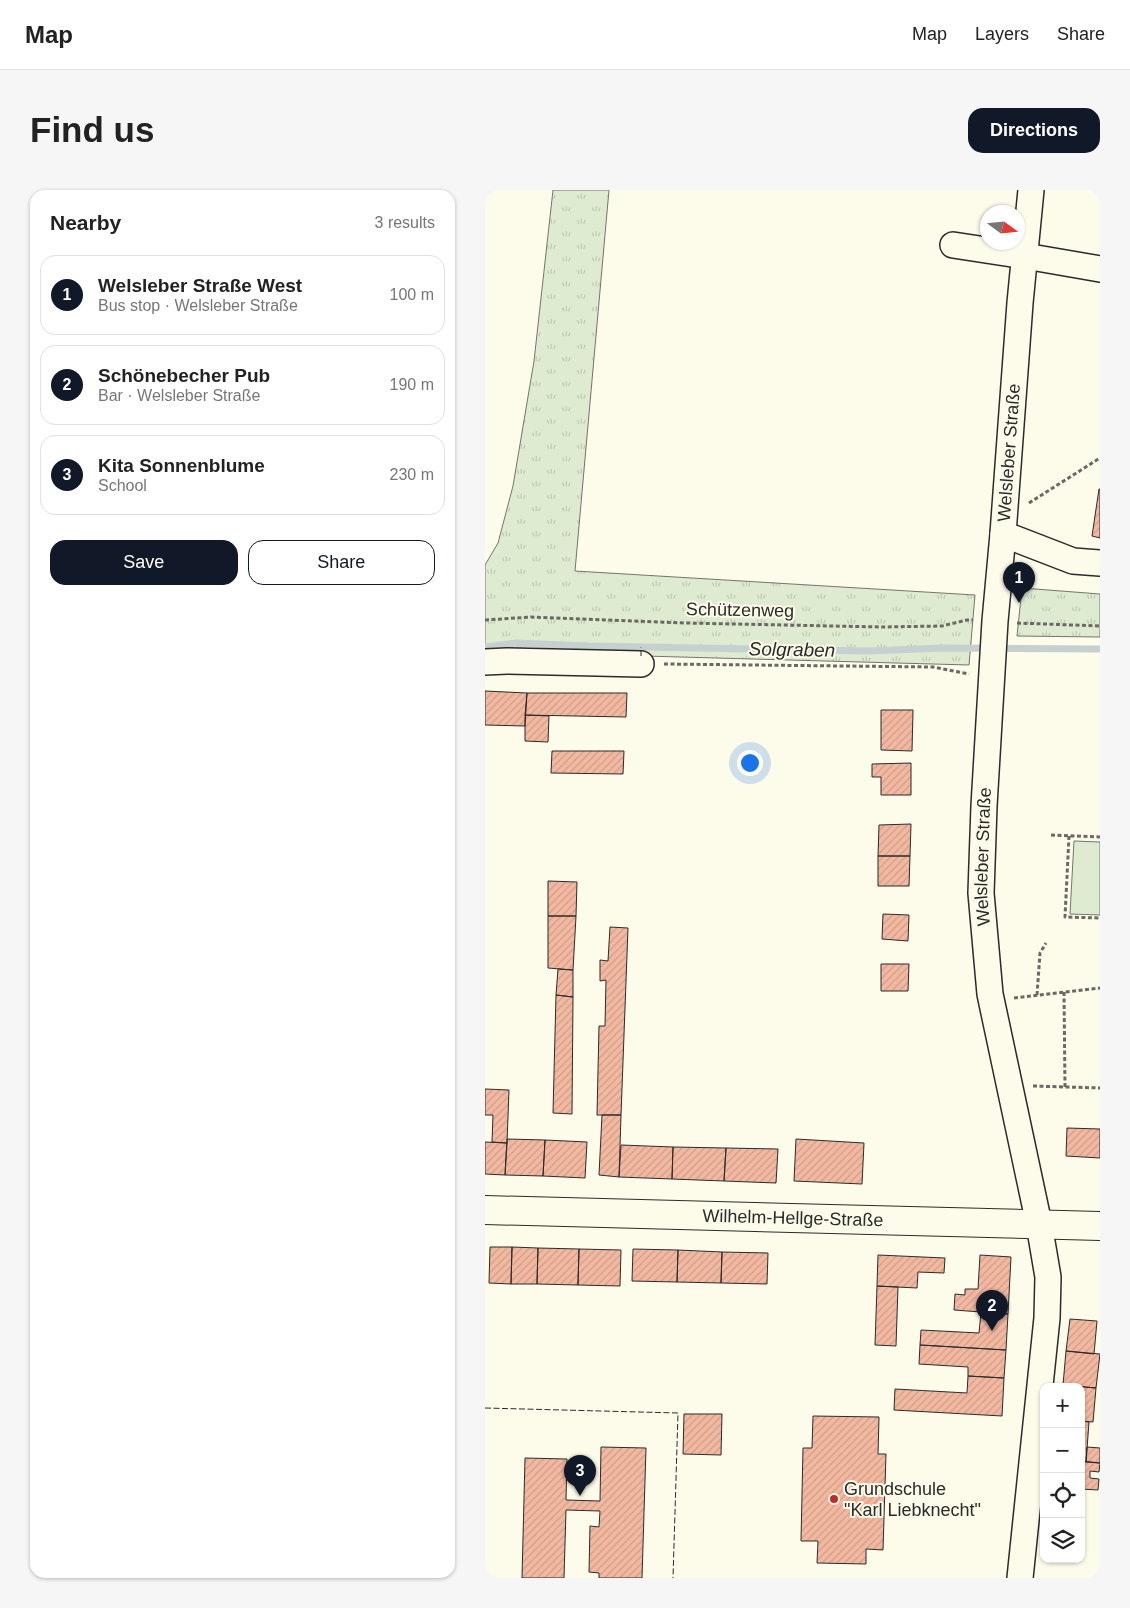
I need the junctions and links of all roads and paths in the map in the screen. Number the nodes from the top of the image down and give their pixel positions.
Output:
1 (1031, 190) edge
2 (953, 246) dead end
3 (1025, 256) junction
4 (1100, 269) edge
5 (1100, 458) edge
6 (1003, 526) junction
7 (1100, 563) edge
8 (485, 620) edge
9 (1100, 626) edge
10 (994, 630) junction
11 (485, 662) edge
12 (641, 664) joint
13 (992, 671) junction
14 (1051, 835) dead end
15 (1069, 836) junction
16 (1100, 837) edge
17 (1100, 918) edge
18 (1046, 943) dead end
19 (1100, 988) edge
20 (1064, 992) junction
21 (1037, 995) junction
22 (992, 1001) junction
23 (1009, 1085) junction
24 (1065, 1087) junction
25 (1100, 1088) edge
26 (485, 1210) edge
27 (1039, 1224) junction
28 (1100, 1226) edge
29 (1021, 1578) edge

1 - 3 street, Welsleber Straße
2 - 3 street
3 - 4 street
3 - 6 street, Welsleber Straße
5 - 6 path
6 - 7 street
6 - 10 street, Welsleber Straße
8 - 10 path, Schützenweg
9 - 10 path, Schützenweg
10 - 13 street, Welsleber Straße
11 - 12 street
12 - 13 path
13 - 22 street, Welsleber Straße
14 - 15 path
15 - 16 path
15 - 17 path
18 - 21 path
19 - 20 path
20 - 21 path
20 - 24 path
21 - 22 path
22 - 23 street, Welsleber Straße
23 - 24 path
23 - 27 street, Welsleber Straße
24 - 25 path
26 - 27 main road, Wilhelm-Hellge-Straße
27 - 28 main road, Wilhelm-Hellge-Straße
27 - 29 street, Welsleber Straße

